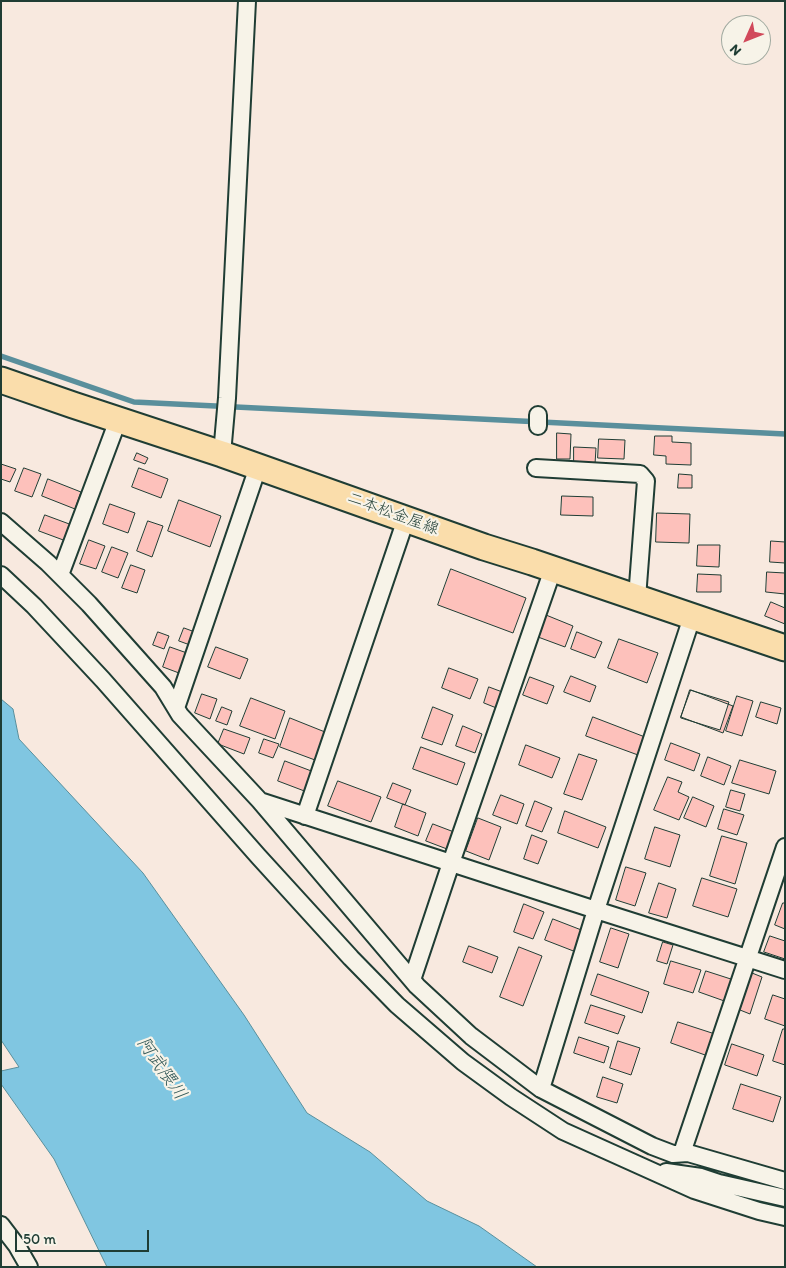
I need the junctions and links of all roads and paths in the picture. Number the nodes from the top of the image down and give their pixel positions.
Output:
1 (247, 1) edge
2 (1, 380) edge
3 (118, 420) junction
4 (222, 454) junction
5 (258, 466) junction
6 (536, 468) dead end
7 (406, 519) junction
8 (1, 522) edge
9 (553, 569) junction
10 (1, 575) edge
11 (60, 575) junction
12 (637, 598) junction
13 (692, 617) junction
14 (785, 648) edge
15 (176, 708) junction
16 (260, 801) junction
17 (305, 816) junction
18 (785, 847) edge
19 (451, 863) junction
20 (596, 910) junction
21 (748, 958) junction
22 (785, 970) edge
23 (412, 980) junction
24 (541, 1089) junction
25 (682, 1153) junction
26 (657, 1174) junction
27 (785, 1181) edge
28 (785, 1198) edge
29 (785, 1217) edge
30 (1, 1225) edge
31 (29, 1267) edge

1 - 4 street
2 - 3 main road, 二本松金屋線
3 - 4 main road, 二本松金屋線
3 - 11 street
4 - 5 main road, 二本松金屋線
5 - 7 main road, 二本松金屋線
5 - 15 street
6 - 12 street
7 - 9 main road, 二本松金屋線
7 - 17 street
8 - 11 street
9 - 12 main road, 二本松金屋線
9 - 19 street
10 - 26 street
11 - 15 street
12 - 13 main road, 二本松金屋線
13 - 14 main road, 二本松金屋線
13 - 20 street
15 - 16 street
16 - 17 street
16 - 23 street
17 - 19 street
18 - 21 street
19 - 20 street
19 - 23 street
20 - 21 street
20 - 24 street
21 - 22 street
21 - 25 street
23 - 24 street
24 - 25 street
25 - 27 street
26 - 28 street
26 - 29 street
30 - 31 street

